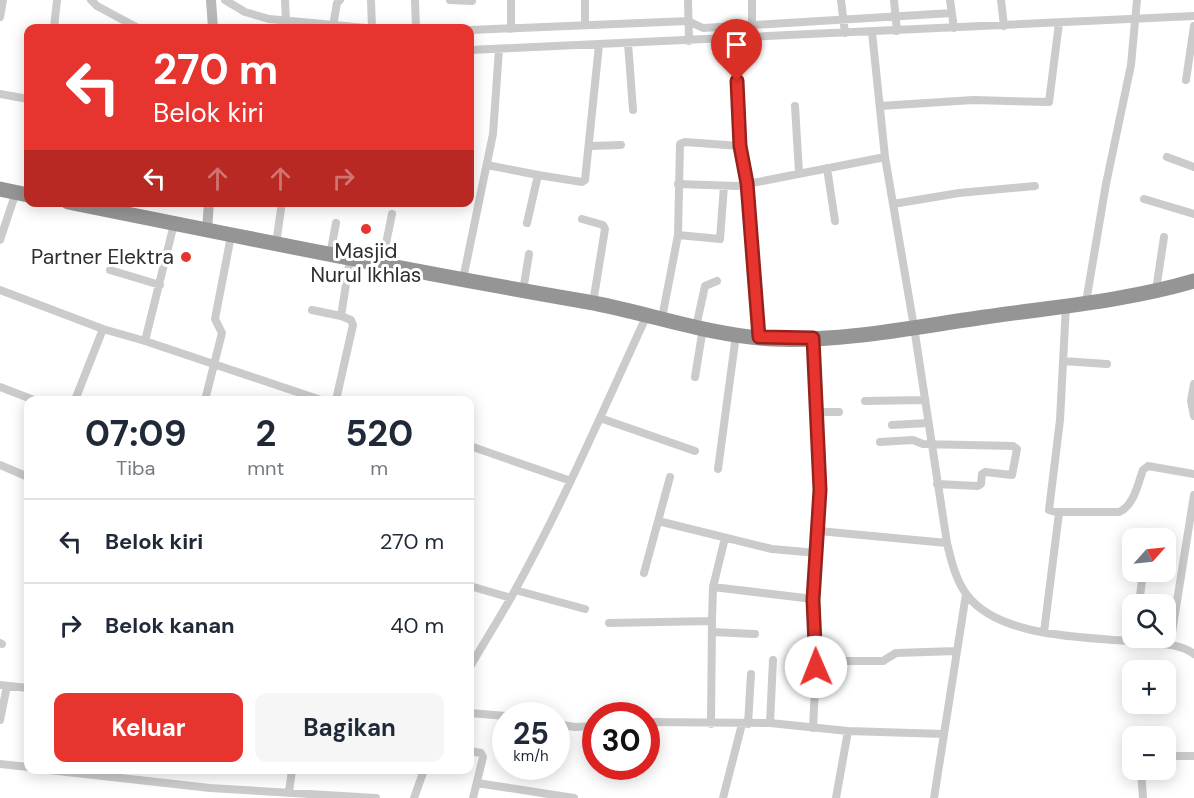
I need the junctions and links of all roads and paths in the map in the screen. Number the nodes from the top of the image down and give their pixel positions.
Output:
1 (3, 0) edge
2 (57, 0) edge
3 (92, 0) edge
4 (211, 0) edge
5 (225, 0) edge
6 (285, 0) edge
7 (340, 0) edge
8 (371, 0) edge
9 (415, 0) edge
10 (450, 0) edge
11 (511, 0) edge
12 (585, 0) edge
13 (688, 0) edge
14 (752, 0) edge
15 (841, 0) edge
16 (894, 0) edge
17 (950, 0) edge
18 (1001, 0) edge
19 (1137, 0) edge
20 (472, 1) edge
21 (952, 13) junction
22 (895, 16) junction
23 (1194, 16) edge
24 (0, 17) edge
25 (844, 19) junction
26 (1137, 20) junction
27 (286, 21) junction
28 (688, 21) junction
29 (585, 23) junction
30 (1059, 23) junction
31 (54, 24) edge
32 (126, 24) edge
33 (213, 24) edge
34 (314, 24) edge
35 (333, 24) edge
36 (372, 24) edge
37 (416, 24) edge
38 (752, 24) junction
39 (735, 25) junction
40 (1004, 26) junction
41 (1194, 26) edge
42 (511, 28) junction
43 (954, 28) junction
44 (474, 30) edge
45 (897, 31) junction
46 (872, 32) junction
47 (845, 33) junction
48 (735, 38) junction
49 (689, 40) junction
50 (628, 43) junction
51 (599, 45) junction
52 (499, 49) junction
53 (474, 50) edge
54 (1186, 80) dead end
55 (0, 94) edge
56 (24, 98) edge
57 (795, 106) dead end
58 (880, 106) junction
59 (633, 110) dead end
60 (621, 145) dead end
61 (590, 146) junction
62 (740, 146) junction
63 (885, 157) junction
64 (1167, 157) dead end
65 (487, 165) junction
66 (1194, 167) edge
67 (827, 168) junction
68 (799, 173) junction
69 (538, 175) junction
70 (747, 183) junction
71 (678, 184) junction
72 (724, 186) junction
73 (1035, 186) dead end
74 (0, 189) edge
75 (22, 193) edge
76 (1144, 200) dead end
77 (893, 204) junction
78 (92, 207) edge
79 (209, 207) edge
80 (281, 207) edge
81 (392, 214) dead end
82 (1194, 214) edge
83 (582, 219) dead end
84 (835, 221) dead end
85 (336, 223) dead end
86 (527, 223) dead end
87 (174, 224) junction
88 (207, 230) junction
89 (678, 235) junction
90 (231, 236) junction
91 (1164, 237) dead end
92 (0, 240) edge
93 (276, 244) junction
94 (529, 254) dead end
95 (330, 255) junction
96 (350, 259) junction
97 (382, 263) junction
98 (110, 270) dead end
99 (464, 279) junction
100 (717, 281) dead end
101 (1194, 281) edge
102 (160, 285) junction
103 (0, 290) edge
104 (1156, 290) junction
105 (523, 291) junction
106 (1086, 302) junction
107 (592, 303) junction
108 (1066, 305) junction
109 (312, 310) dead end
110 (341, 316) junction
111 (655, 316) junction
112 (915, 327) junction
113 (700, 328) junction
114 (103, 329) junction
115 (736, 335) junction
116 (759, 337) junction
117 (813, 338) junction
118 (145, 341) junction
119 (1063, 361) junction
120 (1107, 364) dead end
121 (215, 365) junction
122 (695, 377) dead end
123 (1194, 384) edge
124 (0, 387) edge
125 (24, 396) edge
126 (77, 396) edge
127 (206, 396) edge
128 (309, 396) edge
129 (337, 396) edge
130 (925, 400) junction
131 (865, 401) dead end
132 (816, 412) junction
133 (839, 412) dead end
134 (1194, 416) edge
135 (600, 418) junction
136 (928, 423) junction
137 (892, 424) dead end
138 (880, 442) dead end
139 (932, 443) junction
140 (474, 447) edge
141 (695, 451) dead end
142 (0, 465) edge
143 (718, 469) dead end
144 (1194, 474) edge
145 (24, 475) edge
146 (670, 477) dead end
147 (571, 481) junction
148 (937, 484) junction
149 (1194, 495) edge
150 (1058, 512) junction
151 (658, 521) junction
152 (819, 531) junction
153 (725, 538) junction
154 (946, 543) junction
155 (817, 553) junction
156 (644, 573) dead end
157 (474, 587) edge
158 (713, 587) junction
159 (513, 594) junction
160 (966, 594) junction
161 (813, 600) junction
162 (1176, 608) edge
163 (585, 609) dead end
164 (712, 621) junction
165 (609, 623) dead end
166 (712, 632) junction
167 (1044, 632) junction
168 (755, 634) dead end
169 (1122, 639) edge
170 (1176, 647) edge
171 (956, 651) junction
172 (1194, 654) edge
173 (474, 657) edge
174 (773, 660) dead end
175 (816, 661) junction
176 (751, 674) dead end
177 (3, 686) edge
178 (24, 688) edge
179 (474, 713) edge
180 (492, 715) edge
181 (0, 720) edge
182 (660, 722) edge
183 (770, 723) junction
184 (711, 724) junction
185 (745, 724) junction
186 (813, 728) junction
187 (848, 730) junction
188 (944, 734) junction
189 (474, 752) edge
190 (1176, 756) edge
191 (1194, 756) edge
192 (0, 764) edge
193 (24, 767) edge
194 (85, 774) edge
195 (291, 774) edge
196 (423, 774) edge
197 (1142, 780) edge
198 (477, 783) junction
199 (289, 792) junction
200 (524, 794) edge
201 (376, 798) edge
202 (414, 798) edge
203 (473, 798) edge
204 (574, 798) edge
205 (723, 798) edge
206 (836, 798) edge
207 (934, 798) edge
208 (1143, 798) edge

1 - 24 street
2 - 31 street
3 - 32 street
4 - 33 main road
5 - 27 street
6 - 27 street
7 - 35 street
8 - 36 street
9 - 37 street
10 - 20 street
11 - 42 street
12 - 29 street
13 - 28 street
14 - 38 street
15 - 25 street
16 - 22 street
17 - 21 street
18 - 40 street
19 - 26 street
21 - 22 street
21 - 43 street
22 - 25 street
22 - 45 street
23 - 26 street
25 - 38 street
25 - 47 street
26 - 30 street
26 - 106 street
27 - 34 street
28 - 29 street
28 - 39 street
28 - 49 street
29 - 42 street
30 - 40 street
30 - 58 street
38 - 39 street
39 - 48 street
40 - 43 street
41 - 54 street
42 - 44 street
43 - 45 street
45 - 46 street
46 - 47 street
46 - 58 street
47 - 48 street
48 - 49 street
48 - 62 street
49 - 50 street
50 - 51 street
50 - 59 street
51 - 52 street
51 - 61 street
52 - 53 street
52 - 65 street
55 - 56 street
57 - 68 street
58 - 63 street
60 - 61 street
61 - 69 street
62 - 70 street
62 - 71 street
63 - 67 street
63 - 77 street
64 - 66 street
65 - 69 street
65 - 99 street
67 - 68 street
67 - 84 street
68 - 70 street
69 - 86 street
70 - 72 street
70 - 116 street
71 - 72 street
71 - 89 street
72 - 89 street
73 - 77 street
74 - 75 highway
75 - 92 street
76 - 82 street
77 - 112 street
78 - 87 highway
79 - 88 main road
80 - 93 street
81 - 97 street
83 - 107 street
85 - 95 street
87 - 88 highway
87 - 102 street
88 - 90 highway
89 - 111 street
90 - 93 highway
90 - 121 street
91 - 104 street
93 - 95 highway
94 - 105 street
95 - 96 highway
96 - 97 highway
96 - 110 street
97 - 99 highway
98 - 102 street
99 - 105 highway
100 - 113 street
101 - 104 highway
102 - 118 street
103 - 114 street
104 - 106 highway
105 - 107 highway
106 - 108 highway
107 - 111 highway
108 - 112 highway
108 - 119 street
109 - 110 street
110 - 129 street
111 - 113 highway
111 - 135 street
112 - 117 highway
112 - 130 street
113 - 115 highway
113 - 122 street
114 - 118 street
114 - 126 street
115 - 116 highway
115 - 143 street
116 - 117 highway
117 - 132 street
118 - 121 street
119 - 120 street
119 - 150 street
121 - 127 street
121 - 128 street
123 - 134 street
124 - 125 street
130 - 131 street
130 - 136 street
132 - 133 street
132 - 152 street
135 - 141 street
135 - 147 street
136 - 137 street
136 - 139 street
138 - 139 street
139 - 148 street
139 - 148 street
140 - 147 street
142 - 145 street
144 - 150 street
146 - 151 street
147 - 159 street
148 - 154 street
149 - 162 street
150 - 167 street
151 - 153 street
151 - 156 street
152 - 154 street
152 - 155 street
153 - 155 street
153 - 158 street
154 - 160 street
155 - 161 street
157 - 159 street
158 - 161 street
158 - 164 street
159 - 163 street
159 - 173 street
160 - 167 street
160 - 171 street
161 - 175 street
164 - 165 street
164 - 166 street
166 - 168 street
166 - 184 street
167 - 169 street
170 - 172 street
171 - 175 street
171 - 188 street
174 - 183 street
175 - 186 street
176 - 185 street
177 - 178 street
177 - 181 street
179 - 180 street
182 - 184 street
183 - 185 street
183 - 186 street
184 - 185 street
185 - 205 street
186 - 187 street
187 - 188 street
187 - 206 street
188 - 207 street
189 - 198 street
190 - 191 street
192 - 193 street
194 - 199 street
195 - 199 street
196 - 202 street
197 - 208 street
198 - 200 street
198 - 203 street
199 - 201 street
200 - 204 street

